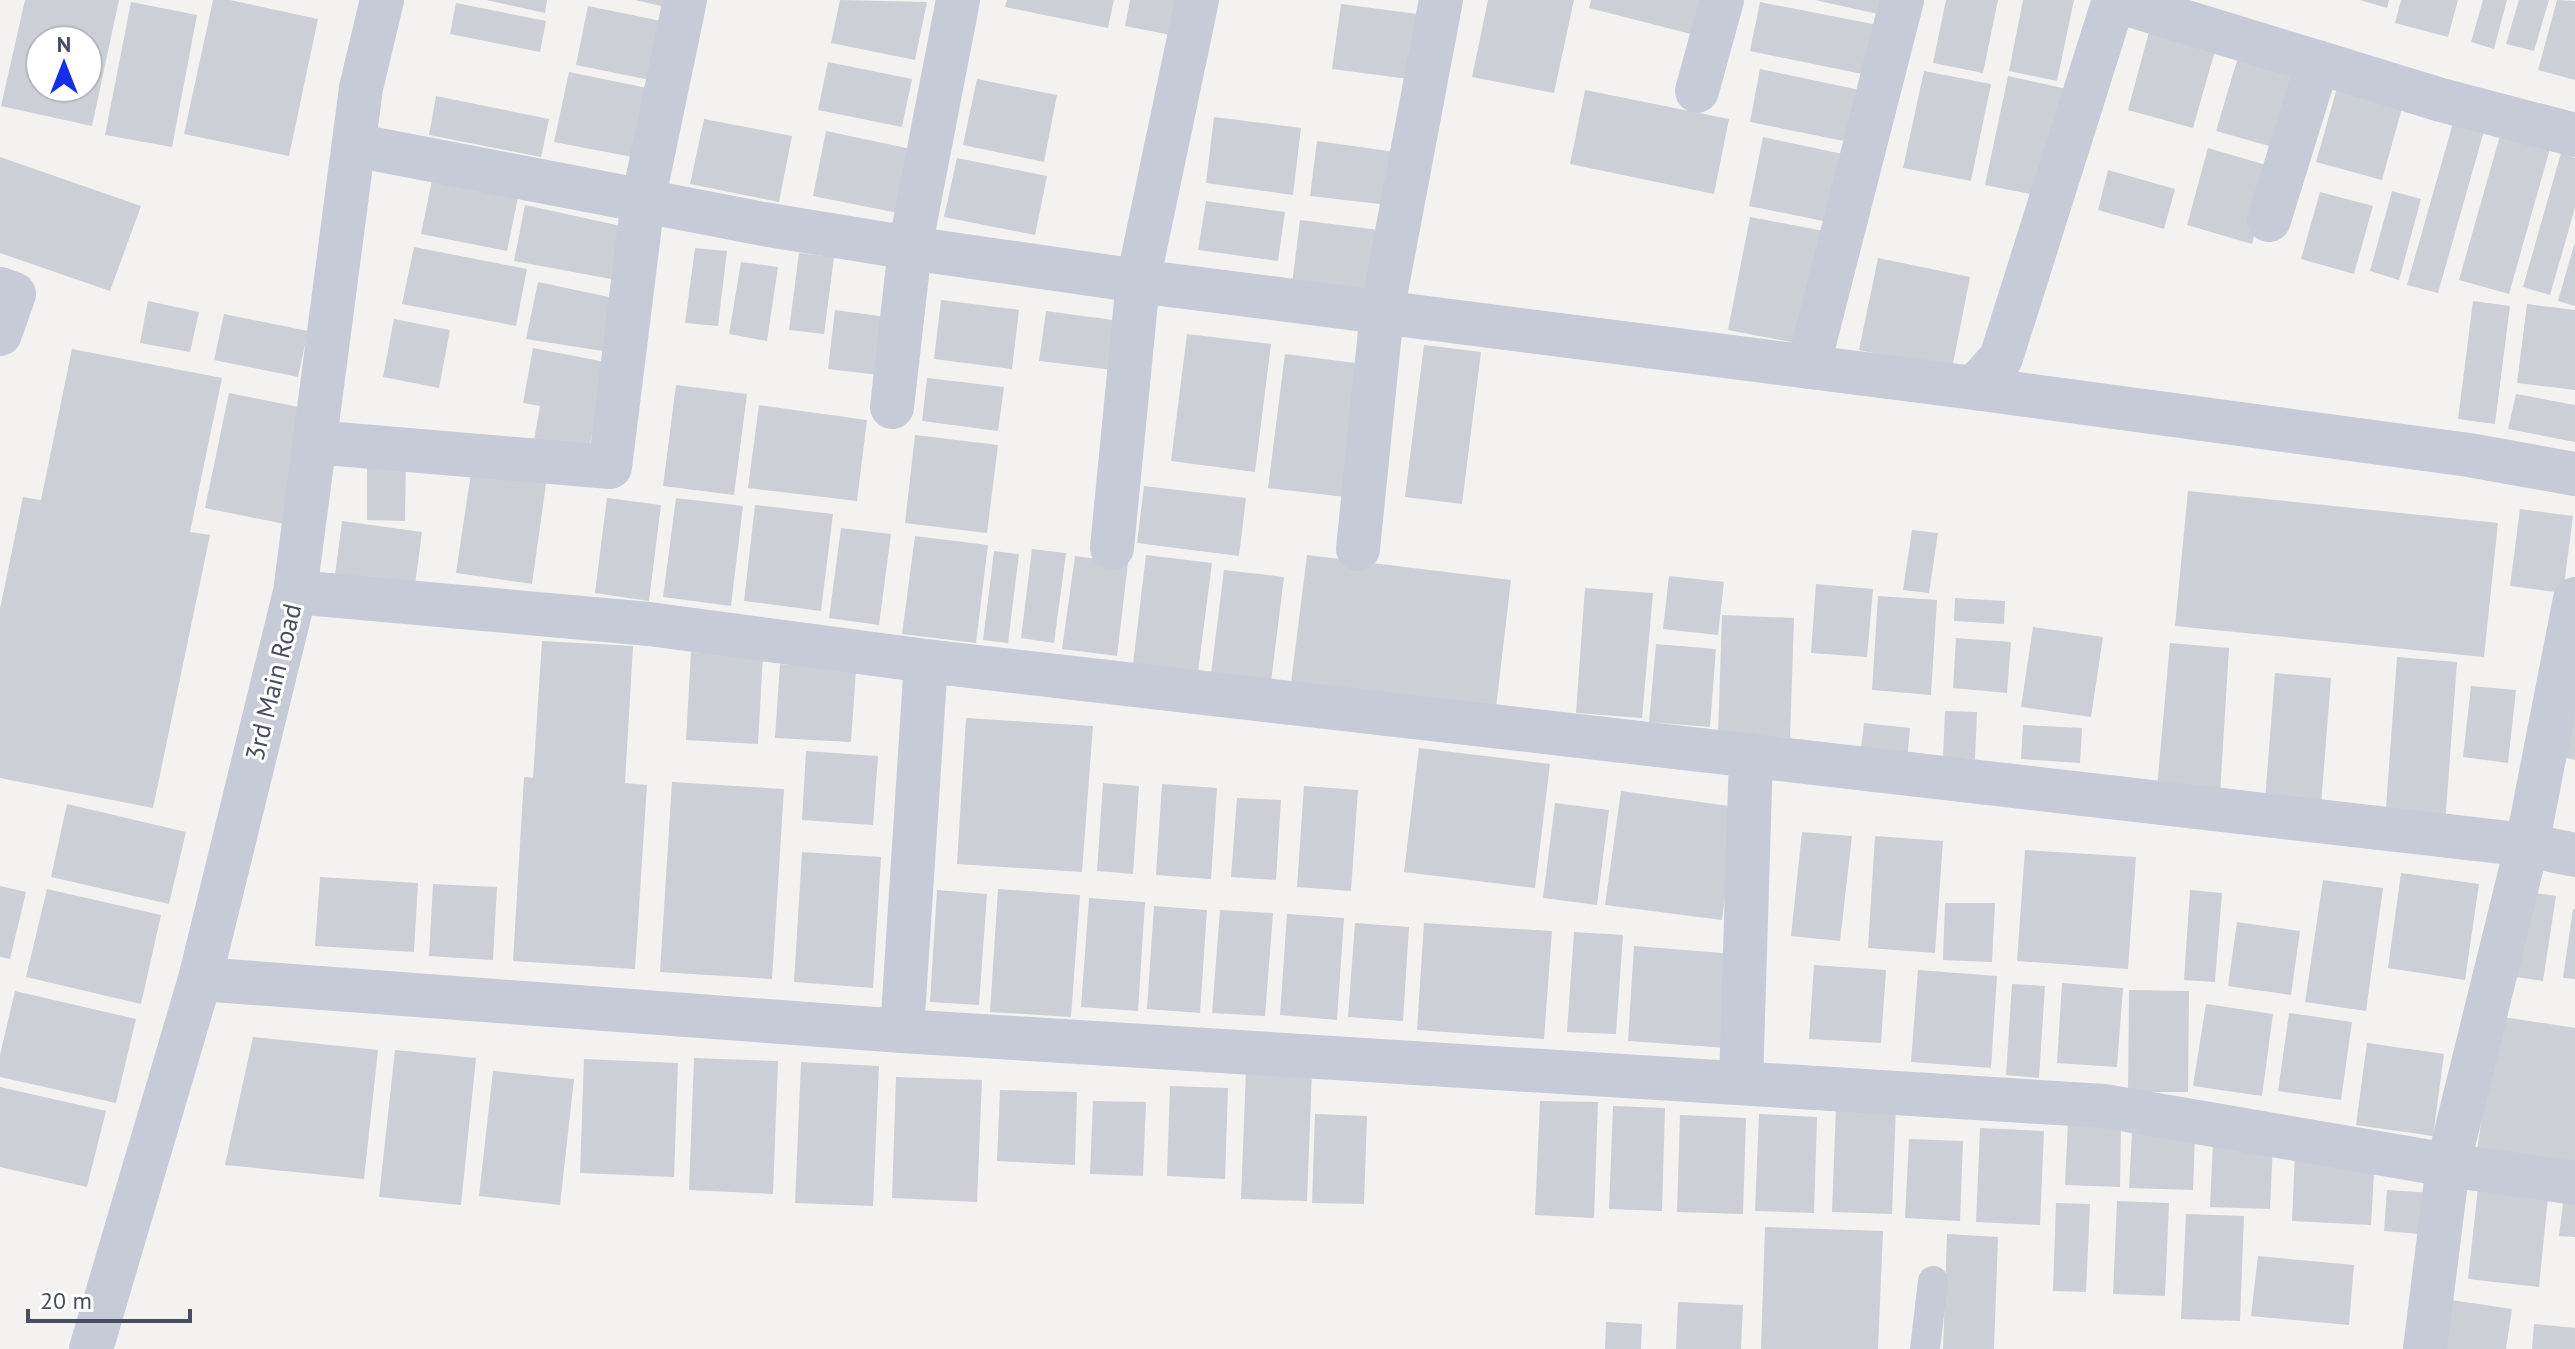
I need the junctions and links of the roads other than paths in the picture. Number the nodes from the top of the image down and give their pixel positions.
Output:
1 (382, 0) edge
2 (685, 0) edge
3 (958, 0) edge
4 (1197, 0) edge
5 (1441, 0) edge
6 (1722, 0) edge
7 (1902, 0) edge
8 (2114, 0) edge
9 (2318, 62) junction
10 (1697, 91) dead end
11 (2575, 135) edge
12 (354, 145) junction
13 (643, 201) junction
14 (2269, 220) dead end
15 (910, 248) junction
16 (1138, 281) junction
17 (0, 289) edge
18 (1382, 312) junction
19 (0, 334) edge
20 (1808, 367) junction
21 (1974, 388) junction
22 (892, 407) dead end
23 (314, 442) junction
24 (2575, 474) edge
25 (1112, 548) dead end
26 (1358, 549) dead end
27 (295, 592) junction
28 (2575, 599) edge
29 (926, 661) junction
30 (1751, 755) junction
31 (2527, 845) junction
32 (2575, 855) edge
33 (200, 979) junction
34 (902, 1031) junction
35 (1741, 1083) junction
36 (2448, 1165) junction
37 (2575, 1183) edge
38 (1933, 1281) dead end
39 (91, 1349) edge
40 (1925, 1349) edge
41 (2425, 1349) edge

1 - 12 street, 3rd Main Road
2 - 13 street
3 - 15 street
4 - 16 street
5 - 18 street
6 - 10 street
7 - 20 street
8 - 9 street
8 - 21 street
9 - 11 street
9 - 14 street
12 - 13 street
12 - 23 street, 3rd Main Road
13 - 15 street
13 - 23 street
15 - 16 street
15 - 22 street
16 - 18 street
16 - 25 street
17 - 19 street
18 - 20 street
18 - 26 street
20 - 21 street
21 - 24 street
23 - 27 street, 3rd Main Road
27 - 29 street
27 - 33 street, 3rd Main Road
28 - 31 street
29 - 30 street
29 - 34 street
30 - 31 street
30 - 35 street
31 - 32 street
31 - 36 street
33 - 34 street
33 - 39 street, 3rd Main Road
34 - 35 street
35 - 36 street
36 - 37 street
36 - 41 street
38 - 40 lane

